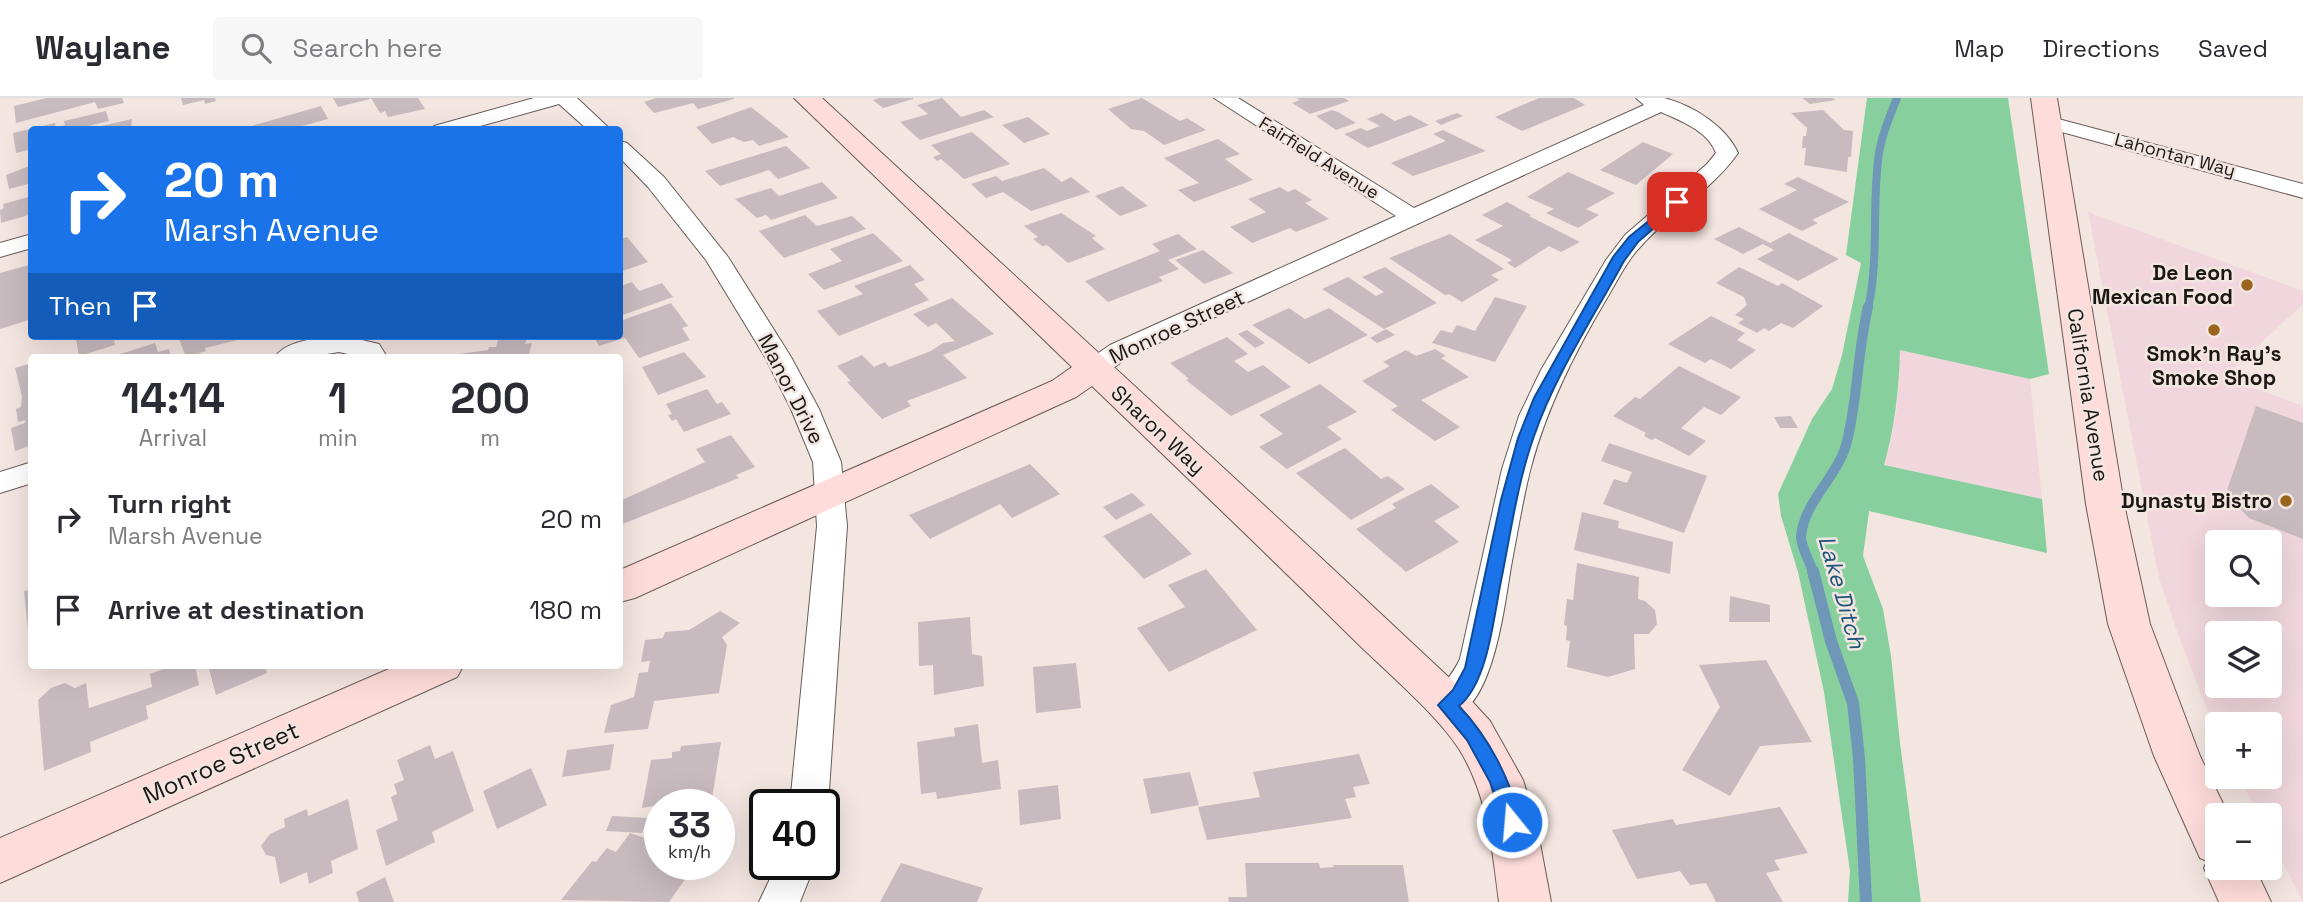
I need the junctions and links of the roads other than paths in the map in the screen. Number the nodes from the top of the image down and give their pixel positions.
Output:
1 (557, 98) edge
2 (565, 98) edge
3 (807, 98) edge
4 (1224, 98) edge
5 (1653, 101) edge
6 (2045, 110) edge
7 (456, 126) edge
8 (596, 126) edge
9 (623, 150) edge
10 (2303, 191) edge
11 (1414, 218) junction
12 (28, 242) edge
13 (0, 250) edge
14 (297, 354) edge
15 (372, 354) edge
16 (1093, 369) junction
17 (28, 473) edge
18 (0, 483) edge
19 (829, 494) junction
20 (623, 586) edge
21 (433, 669) edge
22 (1447, 705) junction
23 (810, 789) edge
24 (2205, 817) edge
25 (0, 861) edge
26 (791, 880) edge
27 (2235, 880) edge
28 (779, 902) edge
29 (1525, 902) edge
30 (2245, 902) edge

1 - 7 street
2 - 8 street
3 - 16 street, Sharon Way
4 - 11 street, Fairfield Avenue
5 - 11 street, Monroe Street
5 - 22 street
6 - 10 street, Lahontan Way
6 - 24 street, California Avenue
9 - 19 street, Manor Drive
11 - 16 street, Monroe Street
12 - 13 street
14 - 15 street
16 - 19 street, Monroe Street
16 - 22 street, Sharon Way
17 - 18 street
19 - 20 street, Monroe Street
19 - 23 street, Manor Drive
21 - 25 street, Monroe Street
22 - 29 street, Sharon Way
26 - 28 street
27 - 30 street

